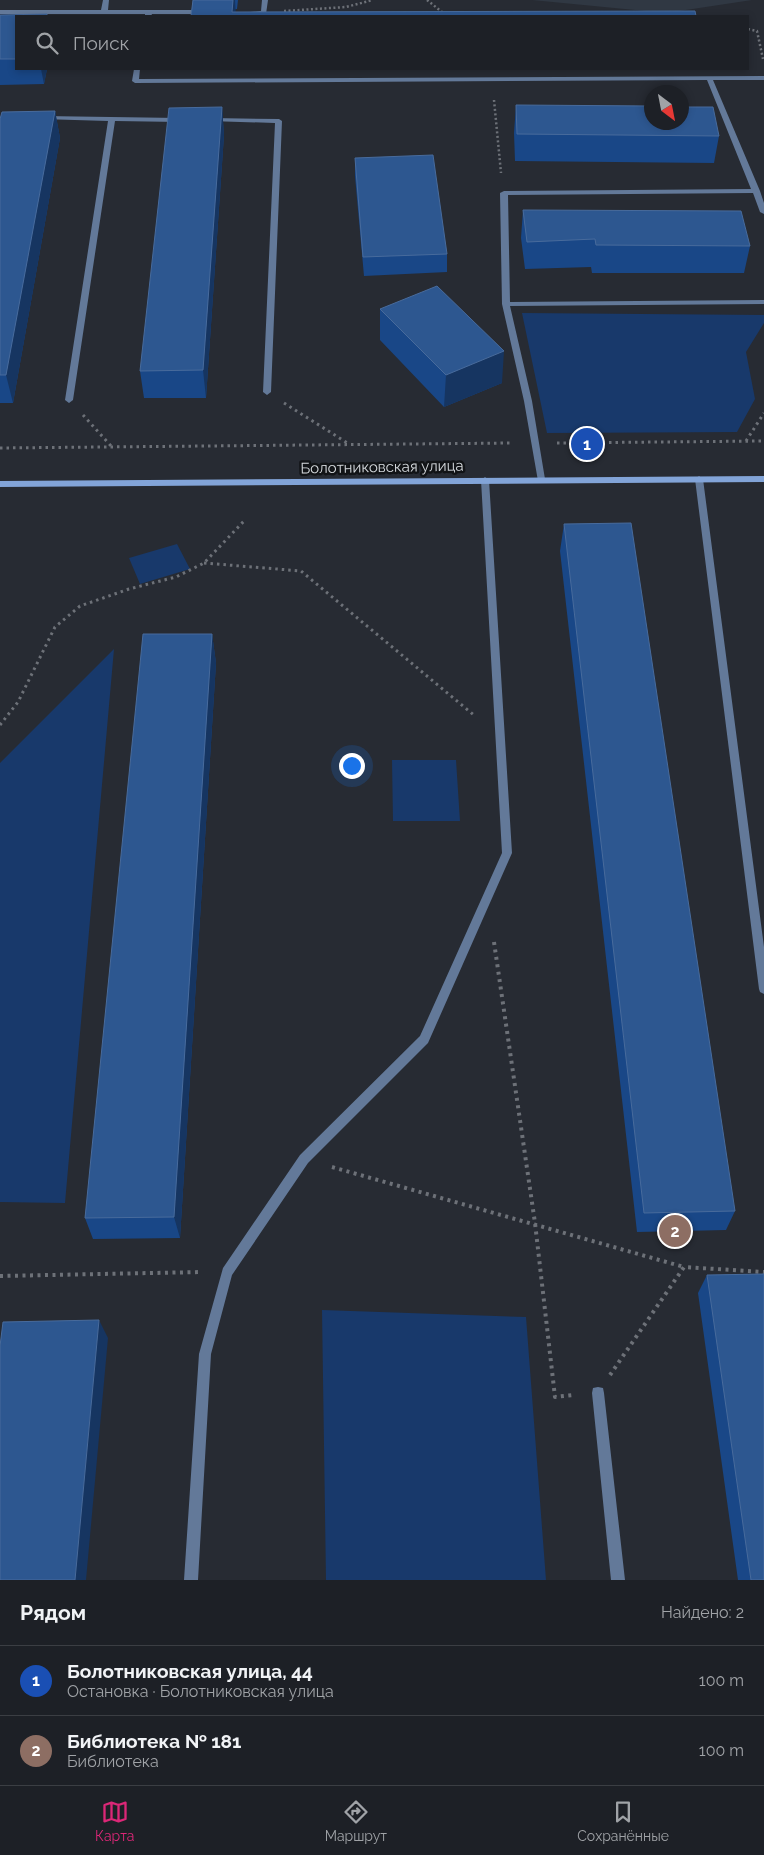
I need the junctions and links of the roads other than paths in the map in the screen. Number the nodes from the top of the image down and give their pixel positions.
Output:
1 (106, 0) edge
2 (265, 0) edge
3 (0, 12) edge
4 (104, 12) junction
5 (216, 12) edge
6 (245, 13) edge
7 (148, 14) edge
8 (137, 70) edge
9 (709, 78) junction
10 (764, 78) edge
11 (36, 118) edge
12 (112, 119) junction
13 (190, 120) edge
14 (200, 120) edge
15 (756, 191) junction
16 (764, 212) edge
17 (764, 302) edge
18 (506, 304) junction
19 (267, 392) road end
20 (69, 400) road end
21 (541, 479) junction
22 (699, 479) junction
23 (764, 479) edge
24 (485, 480) junction
25 (0, 484) edge
26 (764, 988) edge
27 (598, 1393) road end
28 (191, 1580) edge
29 (618, 1580) edge

1 - 4 lane
2 - 6 lane
3 - 4 lane
4 - 7 lane
5 - 7 lane
8 - 9 lane
9 - 10 lane
9 - 15 lane
11 - 12 lane
12 - 13 lane
12 - 20 lane
14 - 19 lane
15 - 16 lane
15 - 18 lane
17 - 18 lane
18 - 21 lane
21 - 22 street, Болотниковская улица
21 - 24 street, Болотниковская улица
22 - 23 street, Болотниковская улица
22 - 26 lane
24 - 25 street, Болотниковская улица
24 - 28 lane
27 - 29 lane

